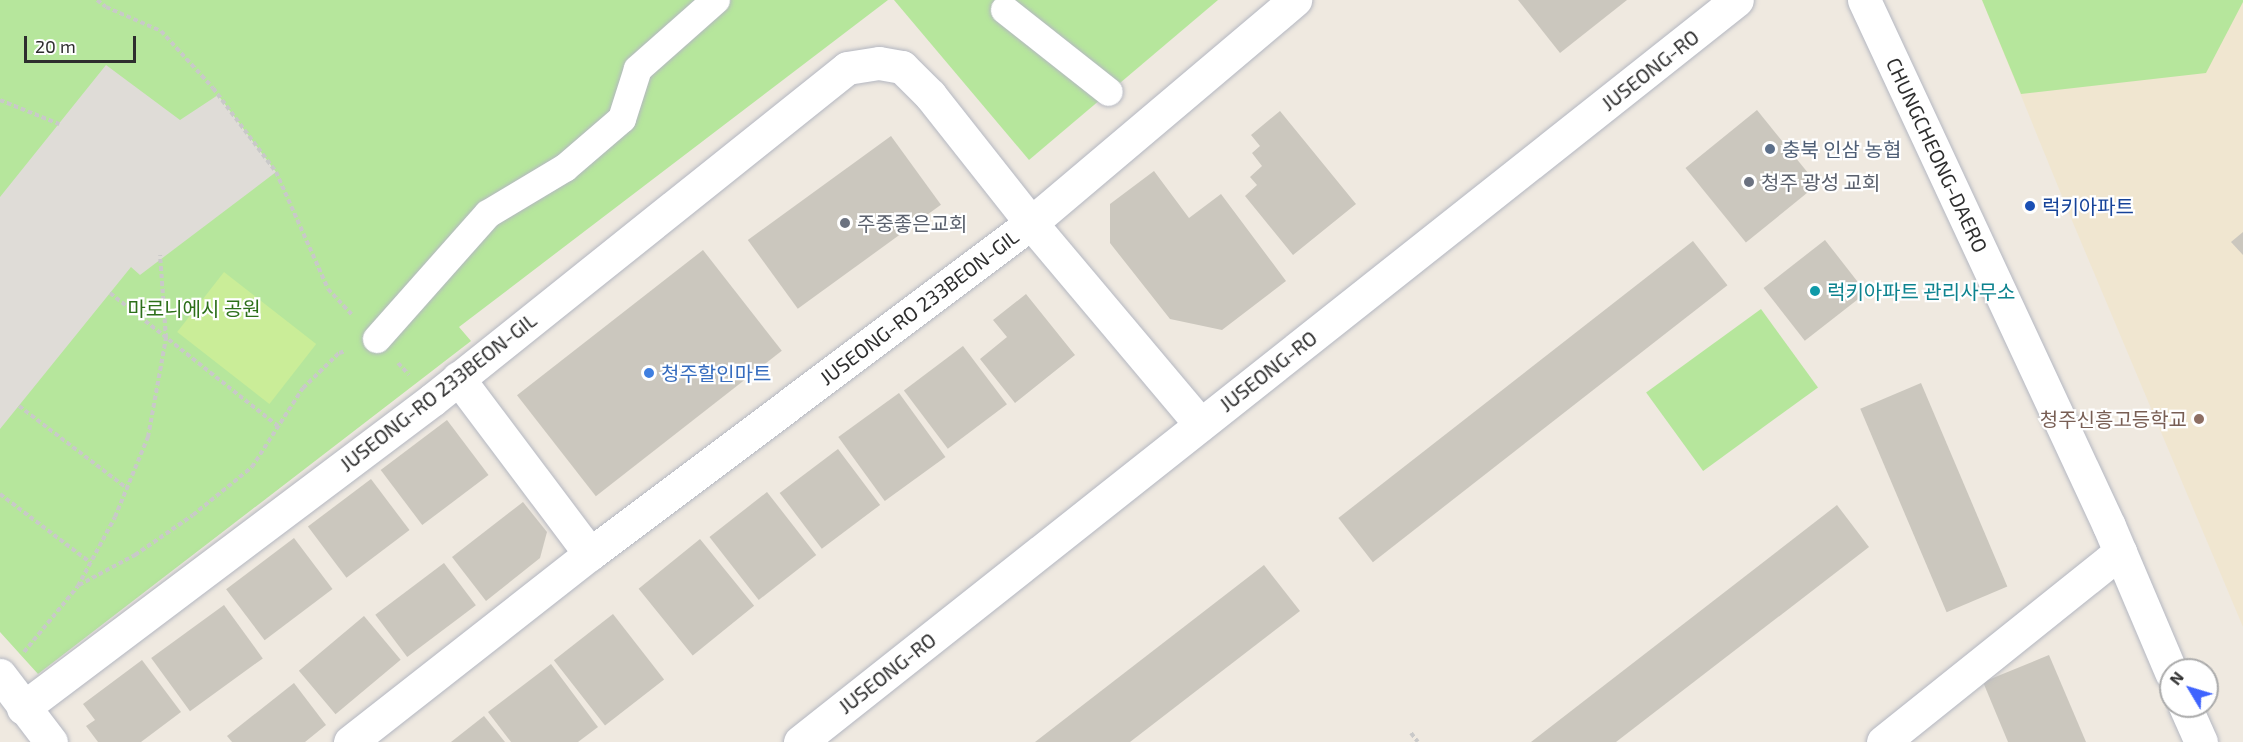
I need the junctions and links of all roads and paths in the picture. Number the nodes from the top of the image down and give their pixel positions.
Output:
1 (97, 0) edge
2 (716, 0) edge
3 (1296, 0) edge
4 (1737, 0) edge
5 (1864, 0) edge
6 (1006, 3) edge
7 (1109, 92) dead end
8 (0, 100) edge
9 (59, 124) dead end
10 (1031, 223) junction
11 (160, 255) dead end
12 (110, 293) dead end
13 (166, 338) junction
14 (377, 339) junction
15 (458, 378) junction
16 (432, 400) junction
17 (19, 406) dead end
18 (1200, 424) junction
19 (278, 426) junction
20 (128, 489) junction
21 (0, 494) edge
22 (2120, 552) junction
23 (590, 554) junction
24 (91, 563) junction
25 (78, 586) junction
26 (2165, 658) edge
27 (1, 676) edge
28 (23, 708) junction
29 (2191, 718) edge
30 (1412, 733) dead end
31 (51, 742) edge
32 (350, 742) edge
33 (800, 742) edge
34 (1418, 742) edge
35 (1883, 742) edge
36 (2201, 742) edge

1 - 14 path
2 - 14 street
3 - 10 street, JUSEONG-RO 233BEON-GIL
4 - 18 street, JUSEONG-RO
5 - 22 street, CHUNGCHEONG-DAERO
6 - 7 street
8 - 9 path
10 - 15 street, JUSEONG-RO 233BEON-GIL
10 - 18 street
10 - 23 street, JUSEONG-RO 233BEON-GIL
11 - 13 path
12 - 13 path
13 - 19 path
13 - 20 path
14 - 16 path
14 - 19 path
15 - 16 street, JUSEONG-RO 233BEON-GIL
15 - 23 street
16 - 28 street, JUSEONG-RO 233BEON-GIL
17 - 20 path
18 - 33 street, JUSEONG-RO
19 - 25 path
20 - 24 path
21 - 24 path
22 - 26 street, CHUNGCHEONG-DAERO
22 - 35 street
23 - 32 street, JUSEONG-RO 233BEON-GIL
24 - 25 path
25 - 27 path
27 - 28 street
28 - 31 street
29 - 36 street
30 - 34 path

